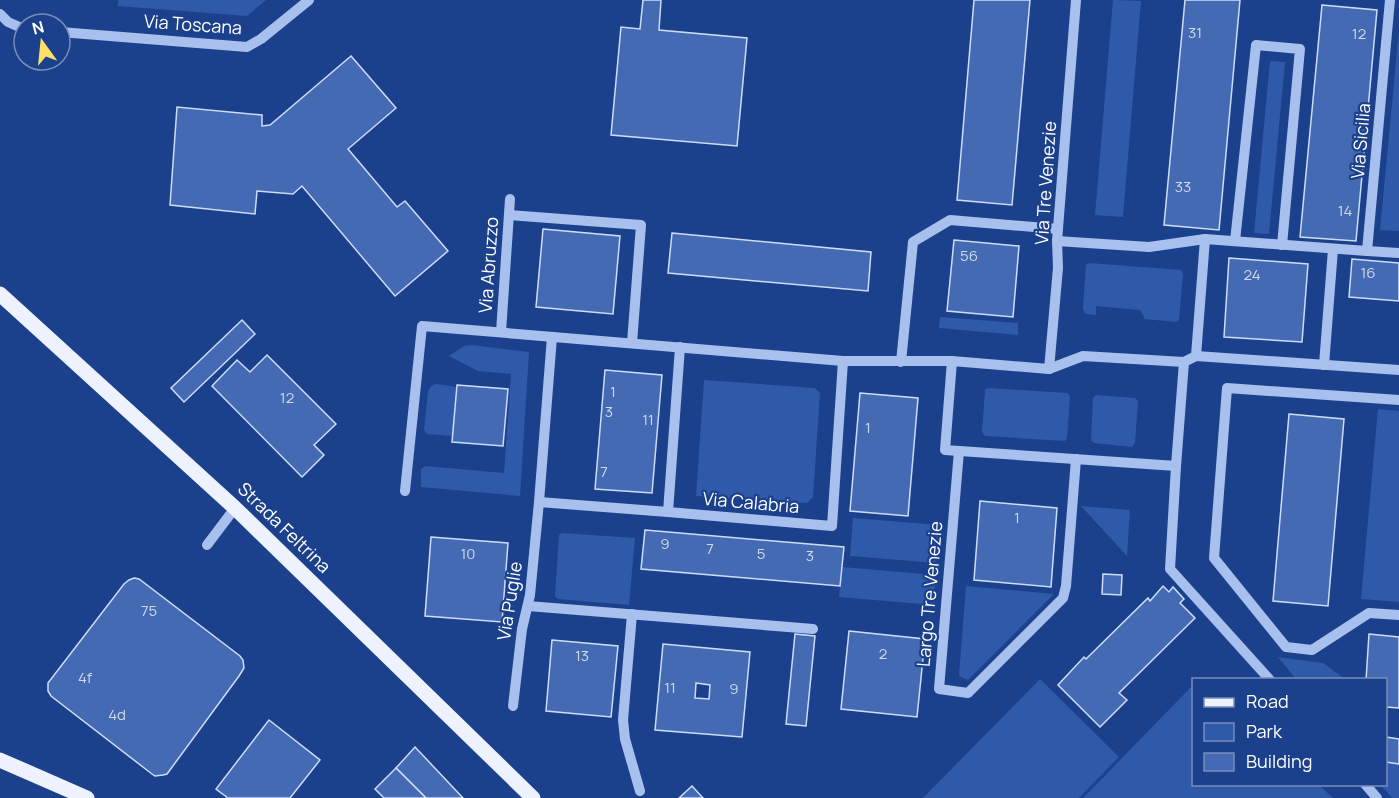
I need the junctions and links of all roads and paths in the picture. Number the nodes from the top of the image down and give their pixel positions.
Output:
1 (309, 0) edge
2 (1076, 0) edge
3 (1390, 0) edge
4 (0, 14) edge
5 (12, 24) edge
6 (72, 33) edge
7 (510, 199) dead end
8 (509, 215) junction
9 (1058, 229) junction
10 (1205, 239) junction
11 (1057, 241) junction
12 (1235, 241) junction
13 (1282, 245) junction
14 (1333, 249) junction
15 (1367, 251) junction
16 (1399, 253) edge
17 (0, 294) edge
18 (501, 332) junction
19 (552, 337) junction
20 (632, 343) junction
21 (681, 347) junction
22 (1196, 356) junction
23 (843, 361) junction
24 (952, 361) junction
25 (901, 362) junction
26 (1184, 362) junction
27 (1324, 365) junction
28 (1049, 369) junction
29 (1399, 370) edge
30 (1399, 400) edge
31 (959, 451) junction
32 (1076, 459) junction
33 (1176, 466) junction
34 (405, 491) dead end
35 (539, 502) junction
36 (235, 508) junction
37 (668, 512) junction
38 (207, 545) dead end
39 (528, 606) junction
40 (633, 614) junction
41 (1399, 615) edge
42 (813, 629) dead end
43 (1268, 678) edge
44 (513, 706) dead end
45 (0, 760) edge
46 (1367, 786) edge
47 (640, 791) dead end
48 (63, 793) edge
49 (87, 798) edge
50 (533, 798) edge
51 (1377, 798) edge

1 - 6 street, Via Toscana
2 - 9 street, Via Tre Venezie
3 - 15 street, Via Sicilia
4 - 5 street
7 - 8 street, Via Abruzzo
8 - 18 street, Via Abruzzo
8 - 20 street
9 - 11 street, Via Tre Venezie
9 - 25 street
10 - 11 street
10 - 12 street
10 - 22 street
11 - 28 street, Via Tre Venezie
12 - 13 street
12 - 13 street
13 - 14 street
14 - 15 street
14 - 27 street
15 - 16 street
17 - 36 main road, Strada Feltrina
18 - 19 street
18 - 34 street
19 - 20 street
19 - 35 street, Via Puglie
20 - 21 street
21 - 23 street
21 - 37 street
22 - 26 street
22 - 27 street
23 - 25 street
23 - 37 street, Via Calabria
24 - 25 street
24 - 28 street
24 - 31 street
26 - 28 street
26 - 33 street
27 - 29 street
30 - 41 street
31 - 32 street
31 - 32 street, Largo Tre Venezie
32 - 33 street
33 - 43 street
35 - 37 street
35 - 39 street, Via Puglie
36 - 38 street
36 - 50 main road, Strada Feltrina
39 - 40 street
39 - 44 street, Via Puglie
40 - 42 street
40 - 47 street
45 - 48 main road
46 - 51 street
48 - 49 main road

